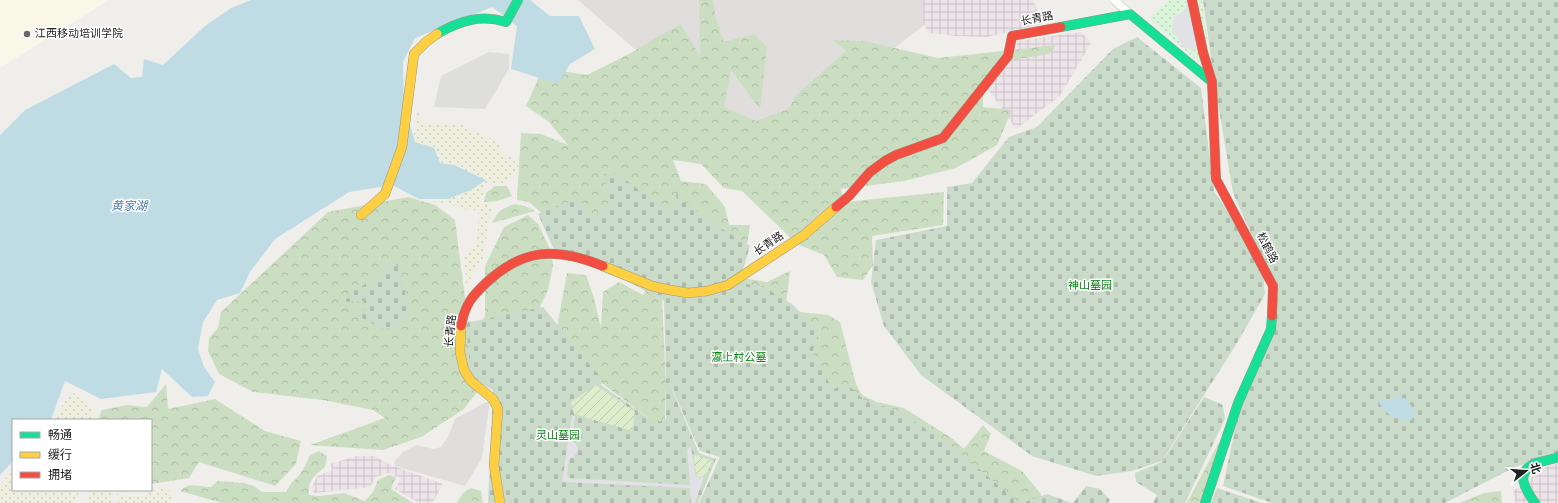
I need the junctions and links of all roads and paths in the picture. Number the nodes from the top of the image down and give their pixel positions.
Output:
1 (518, 0) edge
2 (1114, 0) edge
3 (1192, 0) edge
4 (1130, 14) junction
5 (1212, 82) junction
6 (361, 215) dead end
7 (1558, 457) edge
8 (500, 503) edge
9 (1205, 503) edge
10 (1535, 503) edge

1 - 6 street
2 - 4 street
3 - 5 street, 松鹤路
4 - 5 street
4 - 8 street, 长青路
5 - 9 street, 松鹤路
7 - 10 street

